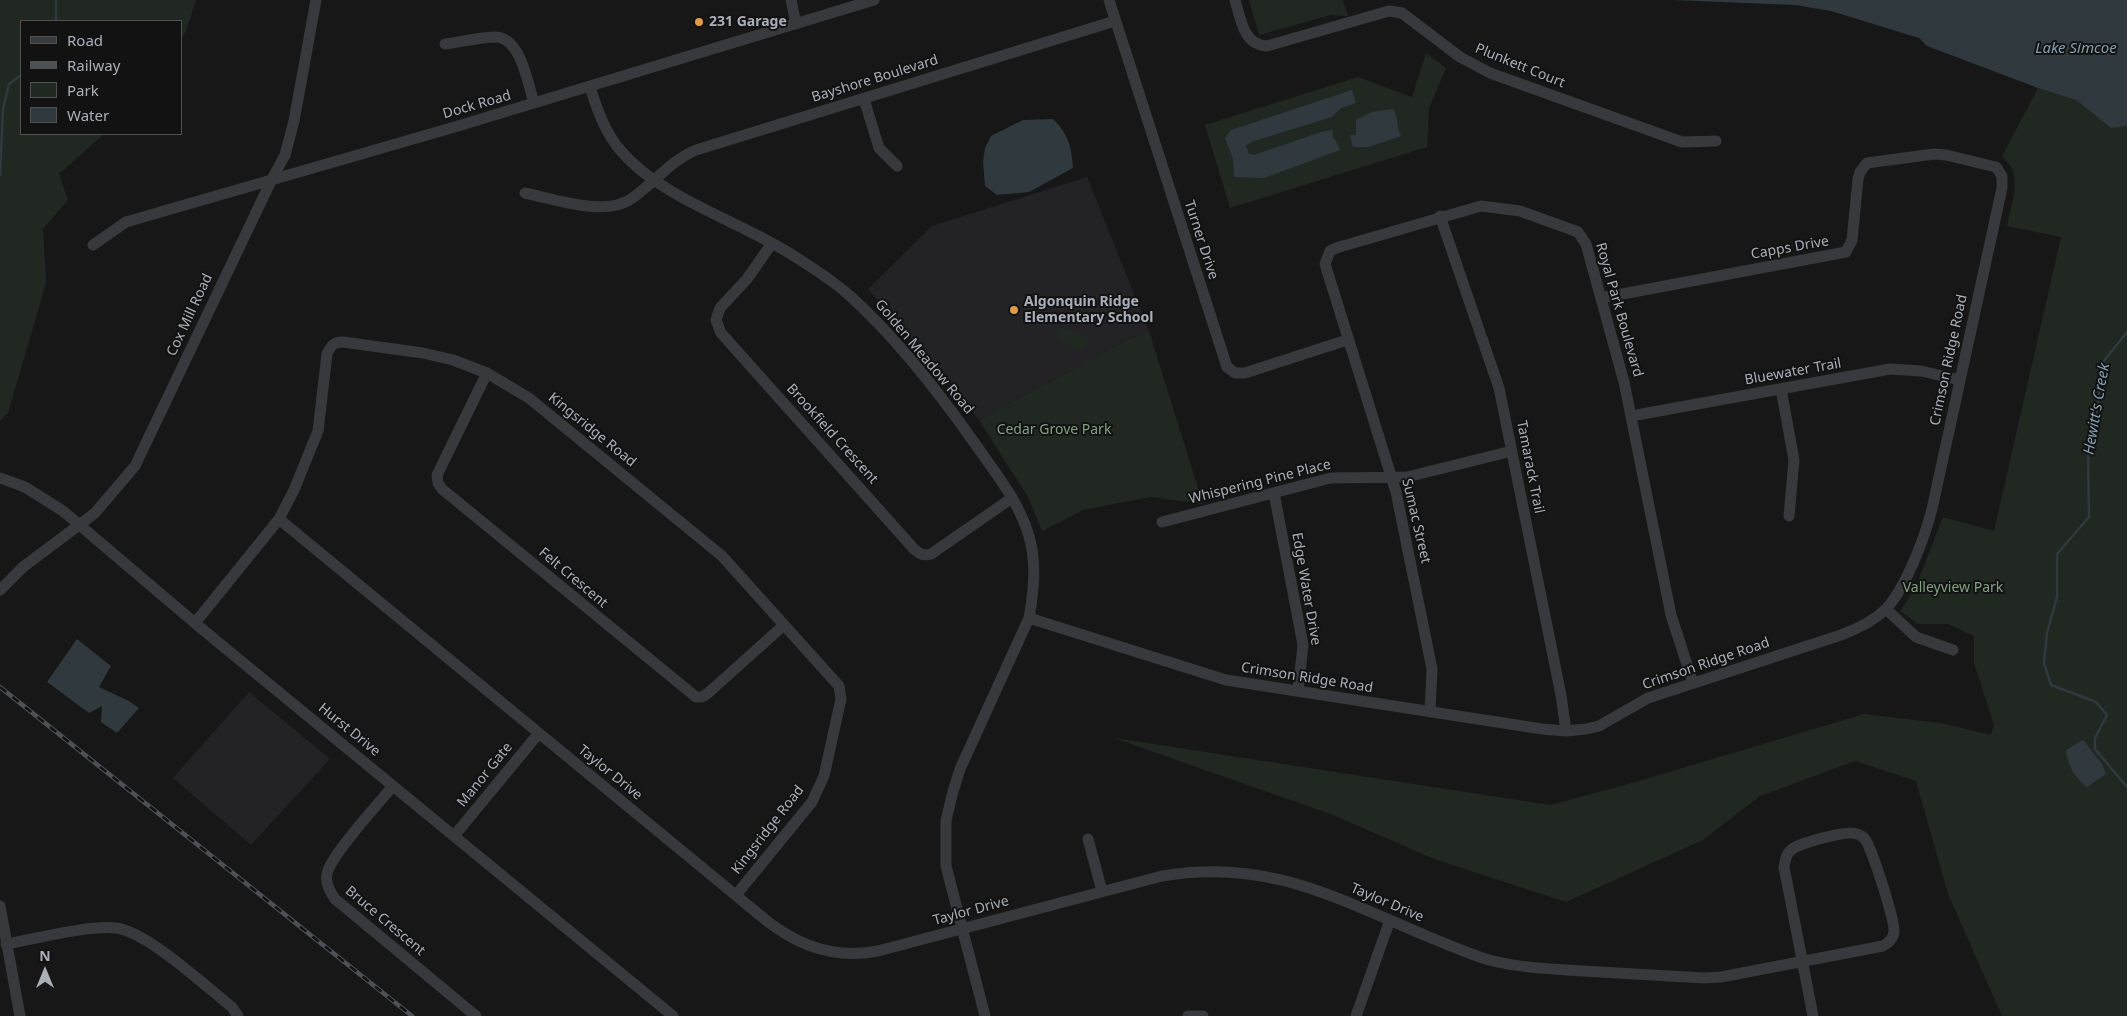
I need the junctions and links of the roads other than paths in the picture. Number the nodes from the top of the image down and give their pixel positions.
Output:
1 (316, 0) edge
2 (791, 0) edge
3 (874, 0) edge
4 (1109, 0) edge
5 (1235, 0) edge
6 (1115, 21) junction
7 (796, 24) junction
8 (445, 44) dead end
9 (590, 87) junction
10 (864, 99) junction
11 (534, 103) junction
12 (1716, 141) dead end
13 (898, 166) dead end
14 (2000, 171) joint
15 (272, 179) junction
16 (652, 181) junction
17 (525, 193) dead end
18 (1440, 216) junction
19 (772, 243) junction
20 (93, 245) dead end
21 (1601, 298) junction
22 (1348, 340) junction
23 (487, 373) junction
24 (1960, 380) junction
25 (1782, 390) junction
26 (1631, 416) junction
27 (1512, 451) junction
28 (1391, 477) junction
29 (0, 478) edge
30 (1274, 493) junction
31 (1012, 498) junction
32 (1789, 516) dead end
33 (279, 520) junction
34 (1162, 522) dead end
35 (79, 524) junction
36 (0, 590) edge
37 (1886, 609) junction
38 (1028, 618) junction
39 (195, 623) junction
40 (784, 625) junction
41 (1953, 650) dead end
42 (1693, 683) junction
43 (1298, 691) junction
44 (1430, 712) junction
45 (1566, 731) junction
46 (538, 733) junction
47 (393, 786) junction
48 (454, 836) junction
49 (1088, 839) dead end
50 (1102, 891) junction
51 (736, 895) junction
52 (0, 906) edge
53 (1390, 920) junction
54 (962, 929) junction
55 (6, 944) junction
56 (1802, 962) junction
57 (20, 1016) edge
58 (238, 1016) edge
59 (476, 1016) edge
60 (673, 1016) edge
61 (985, 1016) edge
62 (1188, 1016) edge
63 (1203, 1016) edge
64 (1356, 1016) edge
65 (1813, 1016) edge

1 - 15 street, Cox Mill Road
2 - 7 street
3 - 7 street, Dock Road
4 - 6 street, Turner Drive
5 - 12 street, Plunkett Court
6 - 10 street, Bayshore Boulevard
6 - 22 street, Turner Drive
7 - 9 street, Dock Road
8 - 11 street
9 - 11 street, Dock Road
9 - 16 street, Golden Meadow Road
10 - 13 street
10 - 16 street, Bayshore Boulevard
11 - 15 street, Dock Road
14 - 21 street, Capps Drive
14 - 24 street, Crimson Ridge Road
15 - 20 street, Dock Road
15 - 35 street, Cox Mill Road
16 - 17 street, Bayshore Boulevard
16 - 19 street, Golden Meadow Road
18 - 21 street, Royal Park Boulevard
18 - 22 street, Royal Park Boulevard
18 - 27 street, Tamarack Trail
19 - 31 street, Golden Meadow Road
19 - 31 street, Brookfield Crescent
21 - 26 street, Royal Park Boulevard
22 - 28 street, Sumac Street
23 - 33 street, Kingsridge Road
23 - 40 street, Kingsridge Road
23 - 40 street, Felt Crescent
24 - 25 street, Bluewater Trail
24 - 37 street, Crimson Ridge Road
25 - 26 street, Bluewater Trail
25 - 32 street
26 - 42 street, Royal Park Boulevard
27 - 28 street, Whispering Pine Place
27 - 45 street, Tamarack Trail
28 - 30 street, Whispering Pine Place
28 - 44 street, Sumac Street
29 - 35 street, Hurst Drive
30 - 34 street, Whispering Pine Place
30 - 43 street, Edge Water Drive
31 - 38 street, Golden Meadow Road
33 - 39 street, Kingsridge Road
33 - 46 street, Taylor Drive
35 - 36 street, Cox Mill Road
35 - 39 street, Hurst Drive
37 - 41 street
37 - 42 street, Crimson Ridge Road
38 - 43 street, Crimson Ridge Road
38 - 54 street, Golden Meadow Road
39 - 47 street, Hurst Drive
40 - 51 street, Kingsridge Road
42 - 45 street, Crimson Ridge Road
43 - 44 street, Crimson Ridge Road
44 - 45 street, Crimson Ridge Road
46 - 48 street, Manor Gate
46 - 51 street, Taylor Drive
47 - 48 street, Hurst Drive
47 - 59 street, Bruce Crescent
48 - 60 street, Hurst Drive
49 - 50 street
50 - 53 street, Taylor Drive
50 - 54 street, Taylor Drive
51 - 54 street, Taylor Drive
52 - 55 street
53 - 56 street, Taylor Drive
53 - 64 street
54 - 61 street, Golden Meadow Road
55 - 57 street
55 - 58 street
56 - 56 street
56 - 65 street
62 - 63 street

